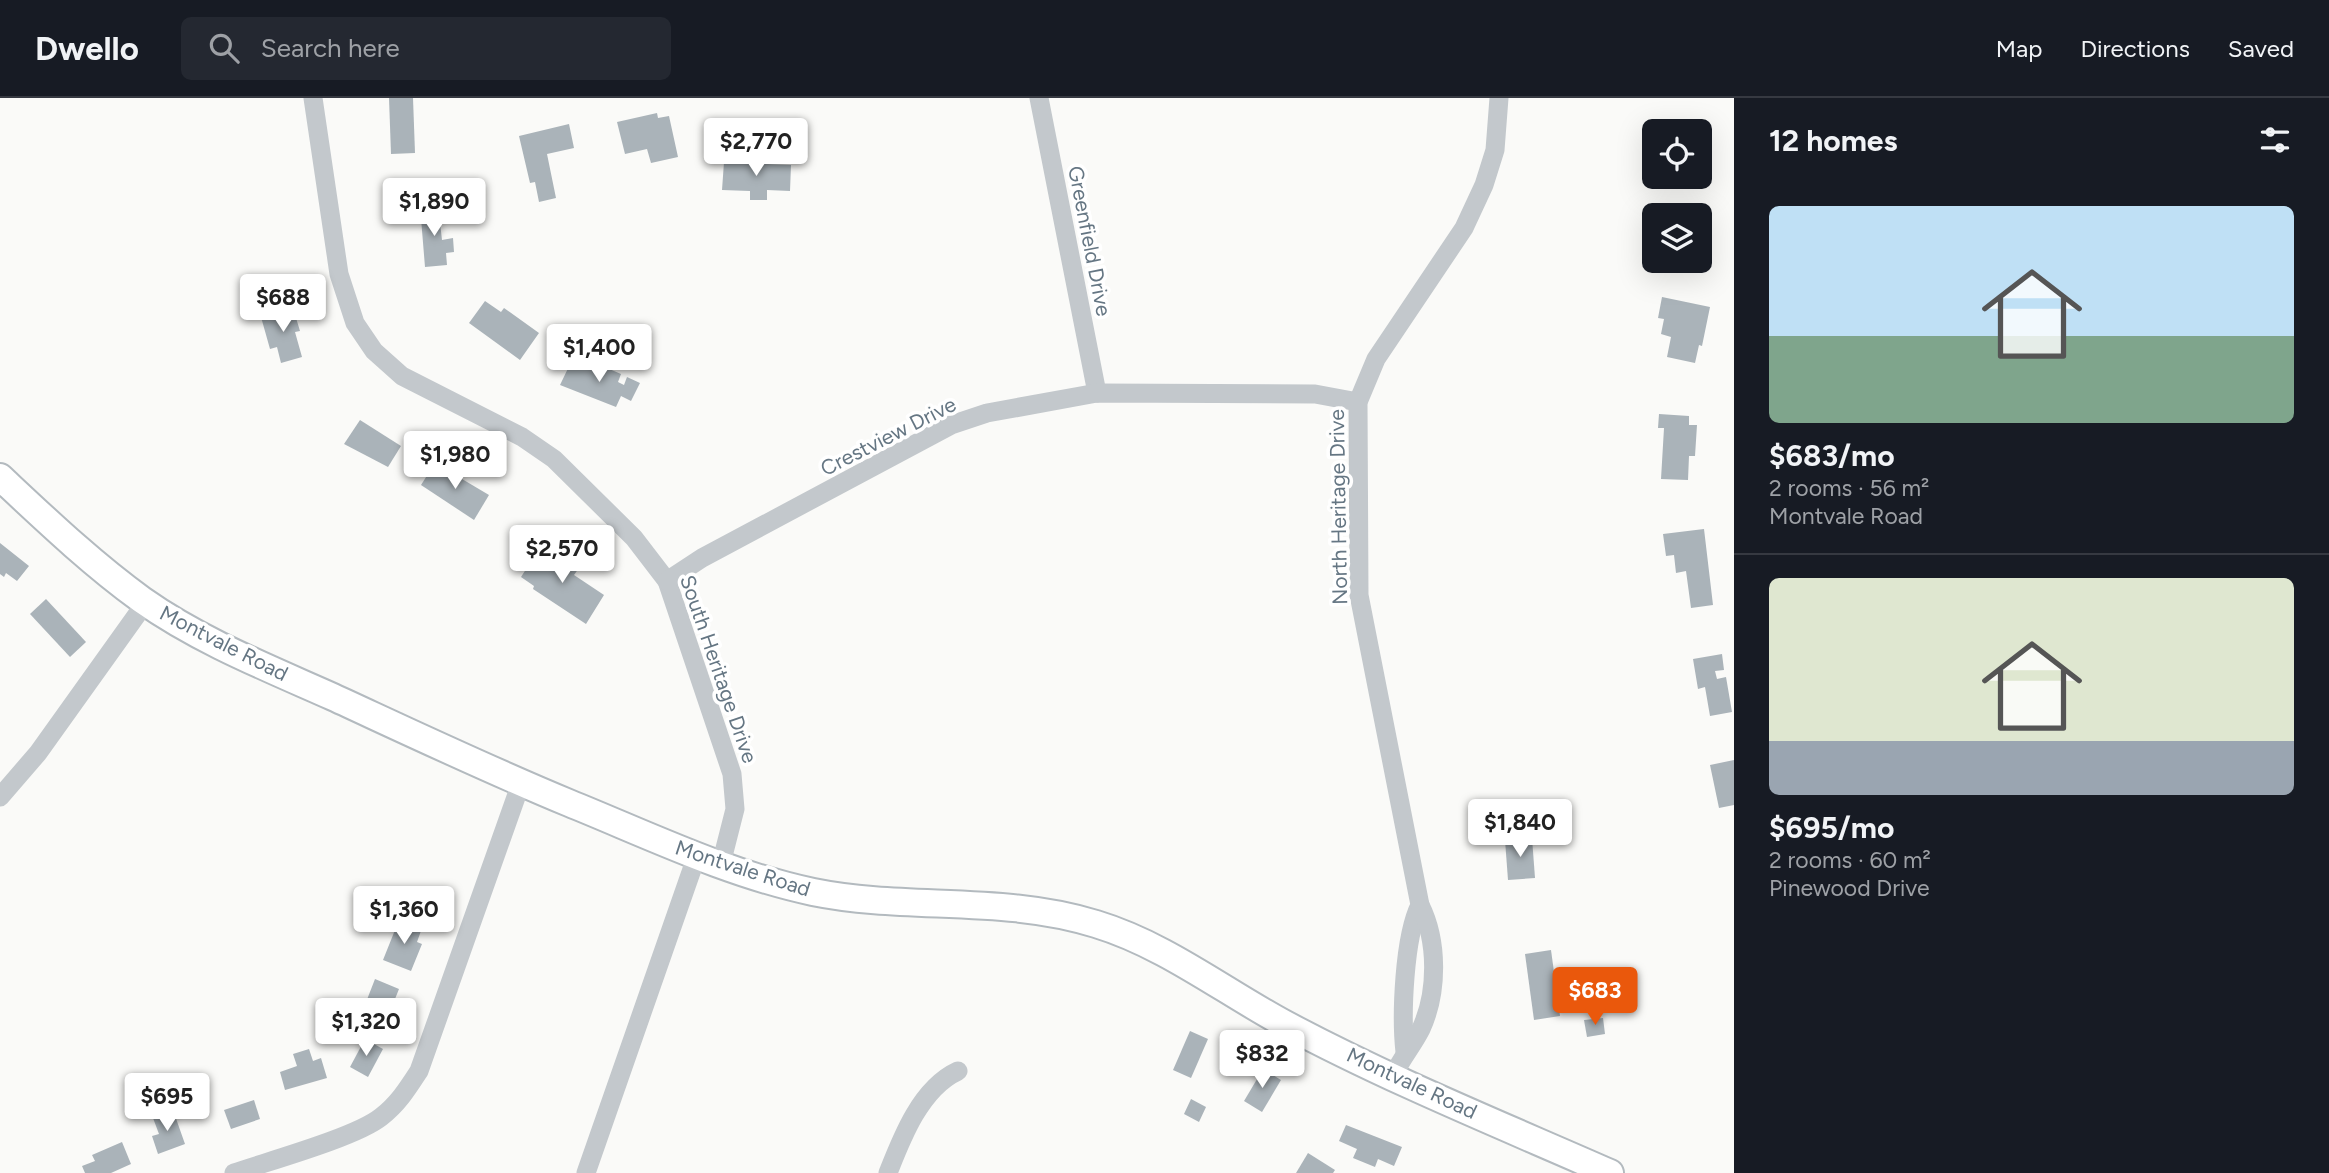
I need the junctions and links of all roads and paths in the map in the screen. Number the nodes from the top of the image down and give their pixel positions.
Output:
1 (313, 98) edge
2 (1039, 98) edge
3 (1499, 98) edge
4 (1097, 393) junction
5 (1358, 402) junction
6 (0, 477) edge
7 (667, 581) junction
8 (146, 602) junction
9 (520, 783) junction
10 (0, 797) edge
11 (709, 860) junction
12 (958, 1071) dead end
13 (1393, 1076) junction
14 (234, 1173) edge
15 (586, 1173) edge
16 (888, 1173) edge
17 (1610, 1173) edge

1 - 7 street, South Heritage Drive
2 - 4 street, Greenfield Drive
3 - 5 street, North Heritage Drive
4 - 5 street, Crestview Drive
4 - 7 street, Crestview Drive
5 - 13 street, North Heritage Drive
6 - 8 main road, Montvale Road
7 - 11 street, South Heritage Drive
8 - 9 main road, Montvale Road
8 - 10 street
9 - 11 main road, Montvale Road
9 - 14 street
11 - 13 main road, Montvale Road
11 - 15 street, South Heritage Drive
12 - 16 street
13 - 17 main road, Montvale Road

